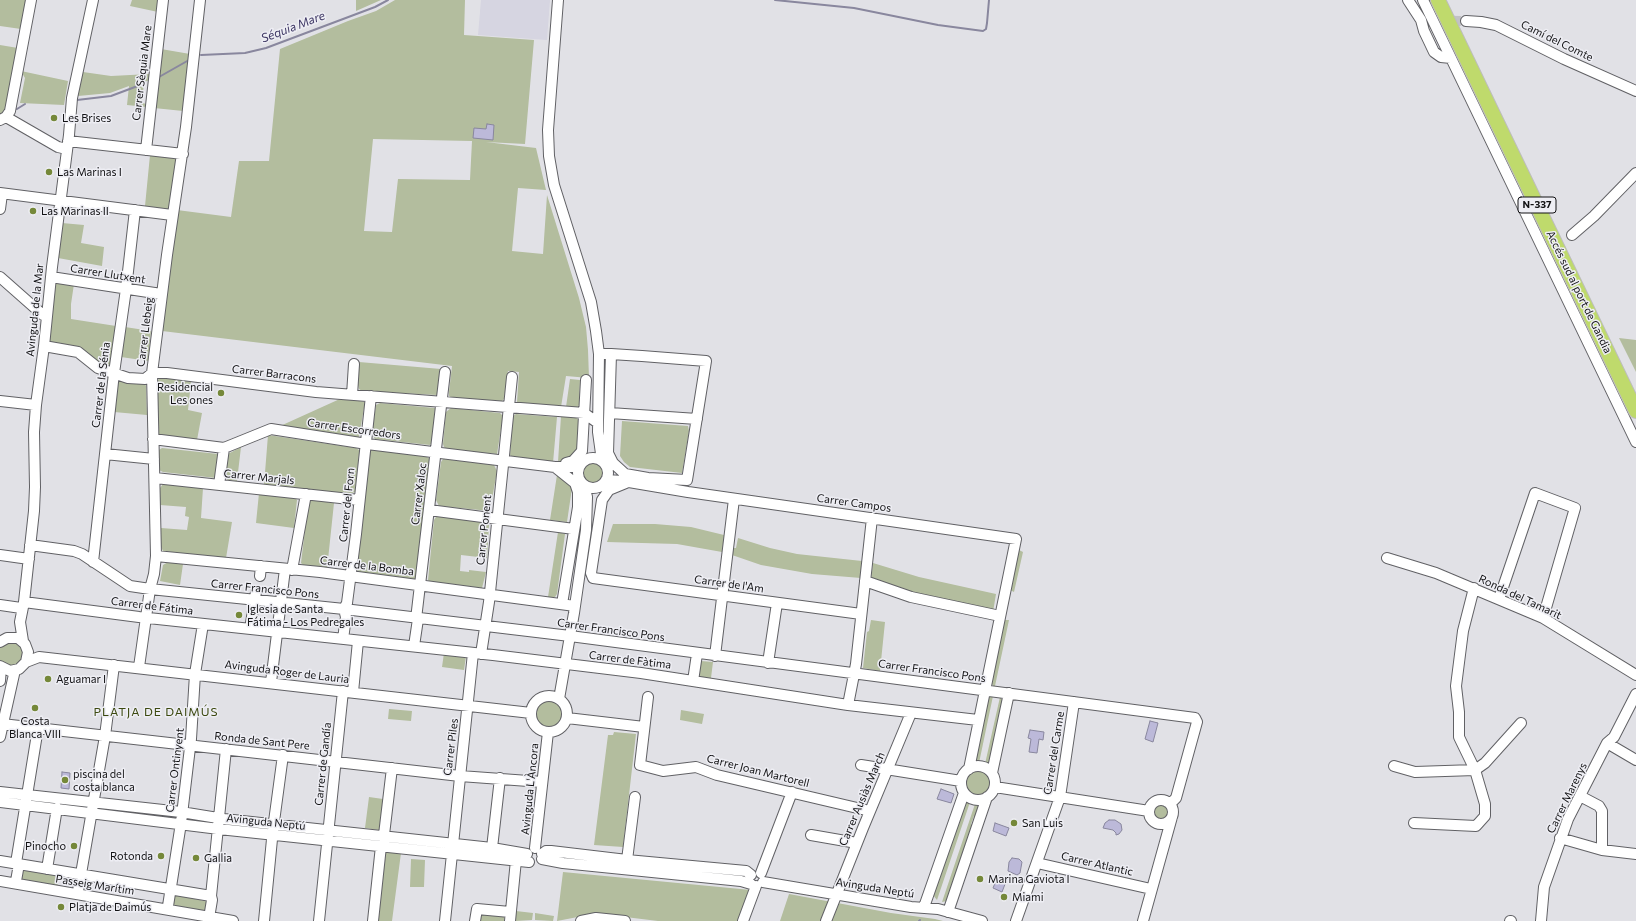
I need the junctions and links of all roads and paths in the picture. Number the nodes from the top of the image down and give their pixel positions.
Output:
1 (31, 0) edge
2 (93, 0) edge
3 (163, 0) edge
4 (200, 0) edge
5 (558, 0) edge
6 (1408, 0) edge
7 (1423, 0) edge
8 (1438, 0) edge
9 (1466, 21) tunnel mouth
10 (1451, 58) junction
11 (1636, 92) edge
12 (3, 118) edge
13 (68, 145) junction
14 (146, 150) junction
15 (182, 154) junction
16 (1636, 173) edge
17 (1, 193) edge
18 (60, 201) junction
19 (0, 209) edge
20 (135, 210) junction
21 (172, 215) junction
22 (1572, 235) dead end
23 (0, 277) edge
24 (51, 277) junction
25 (126, 289) junction
26 (161, 294) junction
27 (47, 316) junction
28 (44, 346) junction
29 (599, 354) junction
30 (611, 354) junction
31 (354, 364) dead end
32 (445, 372) dead end
33 (152, 373) junction
34 (114, 374) junction
35 (512, 377) dead end
36 (586, 380) dead end
37 (352, 395) junction
38 (370, 396) junction
39 (0, 401) edge
40 (442, 402) junction
41 (36, 405) junction
42 (510, 408) junction
43 (1636, 411) edge
44 (610, 412) junction
45 (584, 413) junction
46 (697, 419) junction
47 (598, 428) junction
48 (153, 439) junction
49 (1636, 442) edge
50 (366, 444) junction
51 (224, 448) junction
52 (436, 453) junction
53 (105, 454) junction
54 (154, 459) junction
55 (586, 460) junction
56 (503, 461) junction
57 (602, 461) junction
58 (555, 467) junction
59 (607, 476) junction
60 (155, 478) junction
61 (626, 478) junction
62 (648, 478) junction
63 (582, 481) junction
64 (219, 485) junction
65 (597, 487) junction
66 (688, 492) junction
67 (306, 494) junction
68 (734, 499) junction
69 (359, 500) junction
70 (429, 510) junction
71 (588, 516) junction
72 (872, 518) junction
73 (497, 519) junction
74 (574, 529) junction
75 (30, 545) junction
76 (0, 555) edge
77 (156, 556) junction
78 (1387, 558) dead end
79 (28, 559) junction
80 (93, 562) junction
81 (289, 569) junction
82 (350, 576) junction
83 (865, 581) junction
84 (420, 584) junction
85 (1474, 588) junction
86 (150, 589) junction
87 (489, 594) junction
88 (255, 596) junction
89 (723, 596) junction
90 (1499, 599) junction
91 (280, 602) junction
92 (778, 603) junction
93 (562, 604) junction
94 (0, 605) edge
95 (23, 605) junction
96 (575, 606) junction
97 (344, 609) junction
98 (861, 614) junction
99 (1000, 616) junction
100 (146, 618) junction
101 (1543, 618) junction
102 (417, 619) junction
103 (20, 624) junction
104 (203, 624) junction
105 (484, 626) junction
106 (250, 629) junction
107 (277, 632) junction
108 (570, 636) junction
109 (344, 639) junction
110 (3, 640) edge
111 (358, 641) junction
112 (25, 644) junction
113 (414, 646) junction
114 (477, 653) junction
115 (697, 654) junction
116 (715, 656) junction
117 (39, 657) junction
118 (26, 662) junction
119 (768, 663) junction
120 (566, 664) junction
121 (114, 665) junction
122 (0, 667) edge
123 (139, 667) junction
124 (15, 670) junction
125 (196, 674) junction
126 (854, 674) junction
127 (1636, 675) edge
128 (0, 681) edge
129 (694, 681) junction
130 (270, 682) junction
131 (985, 690) junction
132 (343, 691) junction
133 (354, 692) junction
134 (1009, 693) junction
135 (1636, 694) edge
136 (648, 697) dead end
137 (559, 699) junction
138 (1074, 702) junction
139 (848, 705) junction
140 (468, 706) junction
141 (531, 713) junction
142 (912, 713) junction
143 (567, 718) junction
144 (978, 720) junction
145 (1521, 723) dead end
146 (2, 724) junction
147 (644, 727) junction
148 (38, 728) junction
149 (548, 732) junction
150 (105, 736) junction
151 (0, 737) edge
152 (1607, 743) junction
153 (190, 745) junction
154 (226, 749) junction
155 (283, 755) junction
156 (1636, 759) edge
157 (336, 761) junction
158 (860, 765) dead end
159 (1394, 766) dead end
160 (392, 768) junction
161 (887, 768) junction
162 (969, 769) junction
163 (1475, 770) junction
164 (992, 773) junction
165 (460, 776) junction
166 (500, 778) junction
167 (961, 781) junction
168 (542, 782) junction
169 (994, 786) junction
170 (0, 792) edge
171 (792, 792) junction
172 (964, 793) junction
173 (1580, 796) junction
174 (635, 797) dead end
175 (987, 797) junction
176 (1060, 797) junction
177 (27, 800) junction
178 (0, 802) edge
179 (1166, 802) junction
180 (93, 807) junction
181 (57, 808) junction
182 (870, 811) junction
183 (1149, 811) junction
184 (182, 812) junction
185 (1172, 817) junction
186 (181, 823) junction
187 (1414, 823) dead end
188 (219, 824) junction
189 (1163, 824) junction
190 (273, 830) junction
191 (811, 835) dead end
192 (328, 836) junction
193 (1166, 836) junction
194 (1560, 838) junction
195 (382, 843) junction
196 (857, 843) junction
197 (492, 848) junction
198 (452, 849) junction
199 (1602, 850) junction
200 (1636, 854) edge
201 (535, 855) junction
202 (516, 860) junction
203 (626, 860) junction
204 (0, 861) edge
205 (1037, 863) junction
206 (17, 864) junction
207 (47, 869) junction
208 (81, 874) junction
209 (16, 880) dead end
210 (757, 880) junction
211 (0, 881) edge
212 (1151, 889) junction
213 (170, 890) junction
214 (78, 891) dead end
215 (836, 894) junction
216 (211, 896) junction
217 (168, 906) dead end
218 (924, 907) junction
219 (210, 912) dead end
220 (948, 912) junction
221 (510, 914) edge
222 (232, 921) edge
223 (264, 921) edge
224 (319, 921) edge
225 (373, 921) edge
226 (446, 921) edge
227 (476, 921) edge
228 (581, 921) edge
229 (625, 921) edge
230 (743, 921) edge
231 (826, 921) edge
232 (982, 921) edge
233 (1016, 921) edge
234 (1143, 921) edge
235 (1540, 921) edge

1 - 12 street
2 - 13 street, Avinguda de la Mar
3 - 14 street, Carrer Sèquia Mare
4 - 15 street, Carrer Llebeig
5 - 29 street
6 - 10 street
7 - 10 street
8 - 43 highway, Accés sud al port de Gandia / N-337
9 - 11 street, Camí del Comte
10 - 49 street
12 - 13 street
13 - 14 street
13 - 18 street, Avinguda de la Mar
14 - 15 street
15 - 21 street, Carrer Llebeig
16 - 22 street
17 - 18 street
17 - 19 street
18 - 20 street
18 - 24 street, Avinguda de la Mar
20 - 21 street
20 - 25 street, Carrer de la Sénia
21 - 26 street, Carrer Llebeig
23 - 27 street
24 - 25 street, Carrer Llutxent
24 - 27 street, Avinguda de la Mar
25 - 26 street, Carrer Llutxent
25 - 34 street, Carrer de la Sénia
26 - 33 street, Carrer Llebeig
27 - 28 street, Avinguda de la Mar
28 - 34 street, Carrer Barracons
28 - 41 street, Avinguda de la Mar
29 - 30 street
29 - 47 street
30 - 44 street
30 - 46 street
31 - 37 street
32 - 40 street, Carrer Xaloc
33 - 34 street, Carrer Barracons
33 - 37 street, Carrer Barracons
33 - 48 street, Carrer Llebeig
34 - 53 street, Carrer de la Sénia
35 - 42 street
36 - 45 street
37 - 38 street, Carrer Barracons
38 - 40 street, Carrer Barracons
38 - 50 street, Carrer del Forn
39 - 41 street
40 - 42 street, Carrer Barracons
40 - 52 street, Carrer Xaloc
41 - 75 street, Avinguda de la Mar
42 - 45 street, Carrer Barracons
42 - 56 street, Carrer Ponent
44 - 46 street
44 - 61 street
45 - 47 street
45 - 58 street
46 - 62 street
47 - 55 street
47 - 57 street
48 - 51 street, Carrer Escorredors
48 - 54 street, Carrer Llebeig
50 - 51 street, Carrer Escorredors
50 - 52 street, Carrer Escorredors
50 - 69 street, Carrer del Forn
51 - 64 street
52 - 56 street, Carrer Escorredors
52 - 70 street, Carrer Xaloc
53 - 54 street
53 - 80 street, Carrer de la Sénia
54 - 60 street, Carrer Llebeig
55 - 57 street
55 - 58 street, Carrer Escorredors
55 - 63 street
56 - 58 street, Carrer Escorredors
56 - 73 street, Carrer Ponent
57 - 59 street
58 - 63 street, Carrer Escorredors
58 - 74 street
59 - 61 street
59 - 65 street
60 - 64 street, Carrer Marjals
60 - 77 street, Carrer Llebeig
61 - 62 street
61 - 66 street
61 - 89 street, Carrer de l'Am
62 - 66 street
63 - 65 street
63 - 71 street
64 - 67 street, Carrer Marjals
65 - 71 street
66 - 68 street, Carrer Campos
67 - 69 street, Carrer Marjals
67 - 81 street
68 - 72 street, Carrer Campos
68 - 89 street
69 - 82 street, Carrer del Forn
70 - 73 street
70 - 84 street, Carrer Xaloc
71 - 96 street
72 - 83 street
72 - 99 street, Carrer Campos
73 - 74 street
73 - 87 street, Carrer Ponent
74 - 93 street
75 - 79 street, Avinguda de la Mar
75 - 80 street, Carrer Francisco Pons
76 - 79 street
77 - 81 street, Carrer de la Bomba
77 - 86 street, Carrer Llebeig
78 - 85 street, Ronda del Tamarit
79 - 95 street, Avinguda de la Mar
80 - 86 street, Carrer Francisco Pons
81 - 82 street, Carrer de la Bomba
81 - 91 street
82 - 84 street, Carrer de la Bomba
82 - 97 street, Carrer del Forn
83 - 98 street
83 - 99 street
84 - 87 street, Carrer de la Bomba
84 - 102 street, Carrer Xaloc
85 - 90 street, Ronda del Tamarit
85 - 163 street
86 - 88 street, Carrer Francisco Pons
86 - 100 street, Carrer Llebeig
87 - 93 street, Carrer de la Bomba
87 - 105 street, Carrer Ponent
88 - 91 street, Carrer Francisco Pons
88 - 106 street
89 - 92 street, Carrer de l'Am
89 - 116 street
90 - 101 street, Ronda del Tamarit
90 - 101 street
91 - 97 street, Carrer Francisco Pons
91 - 107 street
92 - 98 street, Carrer de l'Am
92 - 119 street
93 - 96 street, Carrer de la Bomba
94 - 95 street, Carrer de Fátima
95 - 100 street, Carrer de Fátima
95 - 103 street, Avinguda de la Mar
96 - 108 street
97 - 102 street, Carrer Francisco Pons
97 - 109 street, Carrer del Forn
98 - 126 street
99 - 131 street
100 - 104 street, Carrer de Fátima
100 - 123 street, Carrer Llebeig
101 - 127 street, Ronda del Tamarit
102 - 105 street, Carrer Francisco Pons
102 - 113 street, Carrer Xaloc
103 - 110 street
103 - 112 street, Avinguda de la Mar
104 - 106 street, Carrer de Fátima
104 - 125 street, Carrer Ontinyent
105 - 108 street, Carrer Francisco Pons
105 - 114 street, Carrer Ponent
106 - 107 street, Carrer de Fátima
107 - 109 street, Carrer de Fàtima
107 - 130 street
108 - 115 street, Carrer Francisco Pons
108 - 120 street
109 - 111 street, Carrer de Fàtima
110 - 112 street
111 - 113 street, Carrer de Fàtima
111 - 133 street
112 - 117 street
112 - 118 street, Avinguda de la Mar
113 - 114 street, Carrer de Fàtima
114 - 120 street, Carrer de Fàtima
114 - 140 street, Carrer Piles
115 - 116 street, Carrer Francisco Pons
115 - 129 street
116 - 119 street, Carrer Francisco Pons
117 - 118 street
117 - 121 street, Avinguda Roger de Lauria
118 - 124 street
119 - 126 street, Carrer Francisco Pons
120 - 129 street, Carrer de Fàtima
120 - 137 street
121 - 123 street, Avinguda Roger de Lauria
121 - 150 street
122 - 124 street
122 - 128 street
123 - 125 street, Avinguda Roger de Lauria
124 - 146 street
125 - 130 street, Avinguda Roger de Lauria
125 - 153 street, Carrer Ontinyent
126 - 131 street, Carrer Francisco Pons
126 - 139 street
129 - 139 street, Carrer de Fàtima
130 - 132 street, Avinguda Roger de Lauria
131 - 134 street, Carrer Francisco Pons
131 - 144 street
132 - 133 street, Avinguda Roger de Lauria
132 - 157 street, Carrer de Gandía
133 - 140 street, Avinguda Roger de Lauria
134 - 138 street, Carrer Francisco Pons
134 - 164 street
135 - 152 street, Carrer Marenys
136 - 147 street
137 - 141 street
137 - 143 street
138 - 176 street, Carrer del Carme
138 - 179 street, Carrer Francisco Pons
139 - 142 street, Carrer de Fàtima
140 - 141 street, Avinguda Roger de Lauria
140 - 165 street, Carrer Piles
141 - 149 street
142 - 144 street, Carrer de Fàtima
142 - 161 street, Carrer Ausiàs March
143 - 147 street
143 - 149 street
144 - 162 street
145 - 163 street
146 - 148 street, Ronda de Sant Pere
146 - 151 street
147 - 171 street, Carrer Joan Martorell
148 - 150 street, Ronda de Sant Pere
148 - 177 street
149 - 168 street, Avinguda L'Àncora
150 - 153 street, Ronda de Sant Pere
150 - 180 street
152 - 156 street
152 - 173 street, Carrer Marenys
153 - 154 street, Ronda de Sant Pere
153 - 184 street, Carrer Ontinyent
154 - 155 street, Ronda de Sant Pere
154 - 188 street
155 - 157 street, Ronda de Sant Pere
155 - 190 street
157 - 160 street, Ronda de Sant Pere
157 - 192 street, Carrer de Gandía
158 - 161 street
159 - 163 street
160 - 165 street, Ronda de Sant Pere
160 - 195 street
161 - 167 street
161 - 182 street, Carrer Ausiàs March
162 - 164 street
162 - 167 street
163 - 187 street
164 - 169 street
165 - 166 street, Ronda de Sant Pere
165 - 198 street, Carrer Piles
166 - 168 street, Ronda de Sant Pere
166 - 197 street
167 - 172 street
168 - 201 street, Avinguda L'Àncora
169 - 175 street
169 - 176 street
170 - 177 street, Avinguda Neptú
171 - 182 street, Carrer Joan Martorell
171 - 210 street
172 - 175 street
172 - 218 street
173 - 194 street, Carrer Marenys
173 - 199 street
174 - 203 street
175 - 220 street
176 - 183 street
176 - 205 street, Carrer del Carme
177 - 178 street, Avinguda Neptú
177 - 180 street, Avinguda Neptú
177 - 181 street, Avinguda Neptú
177 - 206 street
179 - 183 street
179 - 185 street
180 - 181 street, Avinguda Neptú
180 - 184 street, Avinguda Neptú
180 - 186 street, Avinguda Neptú
180 - 208 street
181 - 207 street
182 - 196 street, Carrer Ausiàs March
183 - 189 street
184 - 186 street, Carrer Ontinyent
184 - 188 street, Avinguda Neptú
185 - 189 street
185 - 193 street
186 - 188 street, Avinguda Neptú
186 - 213 street, Carrer Ontinyent
188 - 190 street, Avinguda Neptú
188 - 216 street
189 - 193 street
190 - 192 street, Avinguda Neptú
190 - 223 street
191 - 196 street
192 - 195 street, Avinguda Neptú
192 - 224 street, Carrer de Gandía
193 - 212 street
194 - 199 street
194 - 235 street, Carrer Marenys
195 - 198 street, Avinguda Neptú
195 - 225 street
196 - 215 street, Carrer Ausiàs March
197 - 198 street, Avinguda Neptú
197 - 201 street, Avinguda Neptú
198 - 202 street, Avinguda Neptú
198 - 226 street, Carrer Piles
199 - 200 street
201 - 202 street, Avinguda Neptú
201 - 203 street, Avinguda Neptú
201 - 210 street, Avinguda Neptú
202 - 221 street
203 - 210 street, Avinguda Neptú
204 - 206 street, Passeig Marítim
205 - 212 street, Carrer Atlantic
205 - 233 street, Carrer del Carme
206 - 207 street, Passeig Marítim
206 - 209 street
207 - 208 street, Passeig Marítim
208 - 213 street, Passeig Marítim
208 - 214 street, Passeig Marítim
210 - 215 street, Avinguda Neptú
210 - 230 street
211 - 222 street, Passeig Marítim
212 - 234 street
213 - 216 street, Passeig Marítim
213 - 217 street, Carrer Ontinyent
215 - 218 street, Avinguda Neptú
215 - 231 street, Carrer Ausiàs March
216 - 219 street
218 - 220 street, Avinguda Neptú
220 - 232 street, Avinguda Neptú
221 - 227 street
228 - 229 street

